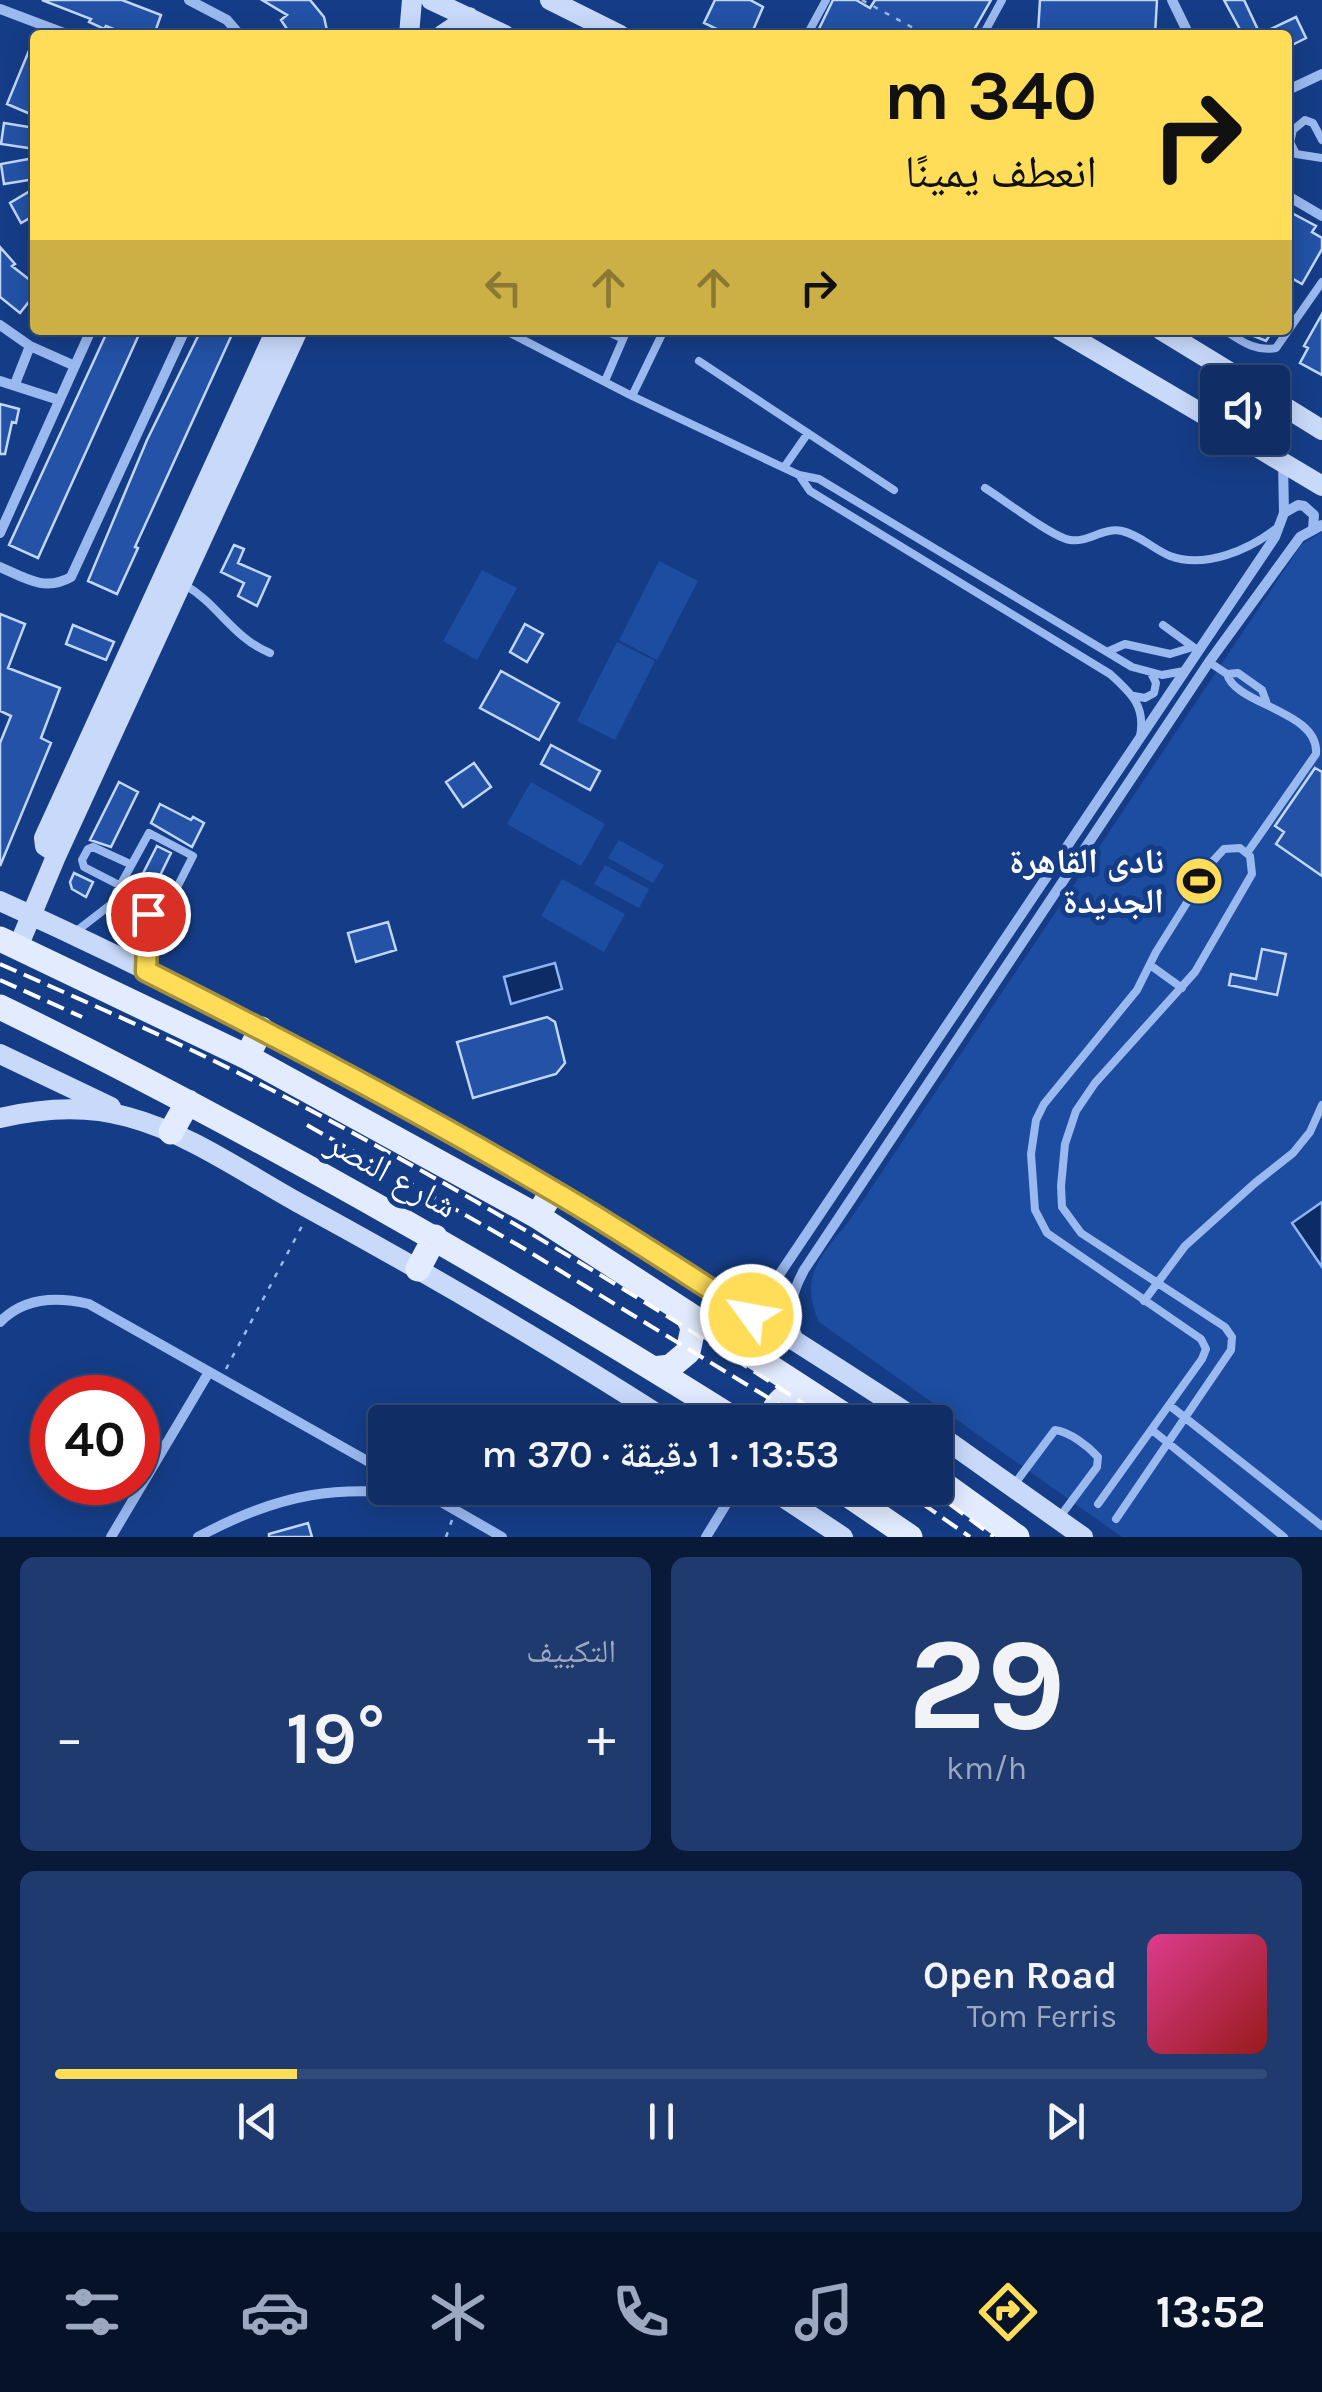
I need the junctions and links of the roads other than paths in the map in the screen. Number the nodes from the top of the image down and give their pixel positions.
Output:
1 (188, 0) edge
2 (412, 0) edge
3 (431, 0) edge
4 (550, 0) edge
5 (826, 0) edge
6 (1002, 0) edge
7 (1172, 0) edge
8 (0, 9) edge
9 (468, 17) junction
10 (55, 30) edge
11 (236, 30) edge
12 (414, 30) edge
13 (449, 30) edge
14 (495, 30) edge
15 (610, 30) edge
16 (810, 30) edge
17 (985, 30) edge
18 (1187, 30) edge
19 (1322, 74) edge
20 (1292, 88) edge
21 (1292, 134) edge
22 (1322, 140) edge
23 (1292, 146) edge
24 (1322, 158) edge
25 (1292, 198) edge
26 (1322, 216) edge
27 (1322, 282) edge
28 (1292, 320) edge
29 (0, 326) edge
30 (89, 335) edge
31 (183, 335) edge
32 (274, 335) edge
33 (296, 335) edge
34 (514, 335) edge
35 (625, 335) edge
36 (662, 335) edge
37 (1068, 335) edge
38 (1169, 335) edge
39 (1232, 335) edge
40 (1283, 335) edge
41 (30, 346) junction
42 (699, 361) dead end
43 (1218, 365) edge
44 (75, 366) junction
45 (0, 381) edge
46 (605, 381) junction
47 (15, 384) junction
48 (632, 396) junction
49 (59, 400) junction
50 (1290, 410) edge
51 (1200, 412) edge
52 (1322, 430) edge
53 (808, 433) junction
54 (1272, 455) edge
55 (1282, 461) junction
56 (784, 466) junction
57 (799, 475) junction
58 (1322, 486) edge
59 (985, 488) dead end
60 (894, 490) dead end
61 (1282, 519) junction
62 (2, 521) edge
63 (1318, 527) edge
64 (0, 533) edge
65 (0, 567) edge
66 (182, 582) junction
67 (1163, 625) dead end
68 (1197, 649) junction
69 (1109, 650) junction
70 (270, 653) dead end
71 (1209, 662) junction
72 (1189, 670) junction
73 (1151, 673) junction
74 (1134, 696) junction
75 (1136, 748) junction
76 (1247, 853) junction
77 (57, 854) junction
78 (130, 864) junction
79 (119, 885) junction
80 (118, 898) junction
81 (0, 901) edge
82 (148, 914) junction
83 (32, 915) junction
84 (73, 934) junction
85 (9, 944) edge
86 (1150, 966) junction
87 (146, 971) junction
88 (1182, 988) junction
89 (0, 1007) edge
90 (261, 1028) junction
91 (0, 1054) edge
92 (247, 1056) junction
93 (188, 1102) junction
94 (1322, 1105) edge
95 (0, 1118) edge
96 (140, 1120) junction
97 (170, 1132) junction
98 (554, 1190) junction
99 (537, 1216) junction
100 (435, 1238) junction
101 (418, 1269) junction
102 (1157, 1282) junction
103 (766, 1286) junction
104 (716, 1293) junction
105 (791, 1299) junction
106 (1144, 1301) junction
107 (686, 1313) junction
108 (0, 1322) edge
109 (804, 1348) junction
110 (654, 1369) junction
111 (209, 1372) junction
112 (806, 1390) junction
113 (642, 1405) edge
114 (712, 1405) edge
115 (777, 1405) edge
116 (829, 1405) edge
117 (894, 1405) edge
118 (1169, 1405) junction
119 (1185, 1418) junction
120 (1152, 1430) junction
121 (1168, 1443) junction
122 (953, 1444) edge
123 (368, 1462) edge
124 (1013, 1486) junction
125 (368, 1490) edge
126 (953, 1491) edge
127 (1098, 1504) dead end
128 (446, 1505) edge
129 (726, 1505) edge
130 (795, 1505) edge
131 (863, 1505) edge
132 (1059, 1518) junction
133 (1116, 1519) dead end
134 (1322, 1526) edge
135 (111, 1537) edge
136 (198, 1537) edge
137 (502, 1537) edge
138 (706, 1537) edge
139 (843, 1537) edge
140 (910, 1537) edge
141 (1017, 1537) edge
142 (1083, 1537) edge
143 (1284, 1537) edge

1 - 11 street
2 - 12 street
3 - 9 street
4 - 15 street
5 - 16 lane
6 - 17 lane
7 - 18 street
8 - 10 street
9 - 13 street
9 - 14 street
19 - 20 street
21 - 22 lane
23 - 24 lane
25 - 26 street
27 - 28 lane
29 - 41 street
30 - 44 street
31 - 65 street
32 - 77 street
33 - 66 street
34 - 46 lane
35 - 46 lane
36 - 48 lane
37 - 51 street
38 - 43 street
39 - 40 lane
41 - 44 street
41 - 47 street
42 - 53 lane
44 - 49 street
45 - 47 street
46 - 48 lane
47 - 49 street
48 - 56 lane
49 - 62 street
50 - 52 street
53 - 56 lane
53 - 60 lane
54 - 55 street
55 - 58 street
55 - 61 street
56 - 57 lane
57 - 69 lane
57 - 74 lane
59 - 61 lane
61 - 63 street
61 - 68 street
62 - 64 street
63 - 71 street
66 - 70 lane
66 - 77 street
67 - 68 lane
68 - 69 lane
68 - 72 street
69 - 73 lane
71 - 76 lane
71 - 105 street
72 - 73 lane
72 - 75 street
73 - 74 lane
74 - 75 lane
75 - 103 street
76 - 86 lane
76 - 88 lane
77 - 83 street
78 - 79 lane
78 - 79 lane
78 - 82 lane
79 - 80 lane
80 - 82 lane
80 - 84 lane
81 - 83 street
82 - 87 lane
83 - 84 street
83 - 85 street
84 - 87 street
85 - 92 main road, شارع النصر
86 - 88 lane
86 - 106 lane
87 - 90 street
88 - 102 lane
89 - 93 main road, شارع النصر
90 - 92 main road
90 - 98 street
91 - 96 street
92 - 99 main road, شارع النصر
93 - 97 main road
93 - 100 main road, شارع النصر
94 - 102 lane
95 - 96 street
96 - 97 street
97 - 101 street
98 - 99 main road
98 - 104 street
99 - 107 main road, شارع النصر
100 - 101 main road
100 - 110 main road, شارع النصر
101 - 113 street
102 - 106 lane
102 - 119 lane
103 - 104 street
103 - 105 street
104 - 109 street
105 - 109 street
106 - 118 lane
107 - 110 main road
107 - 112 main road, شارع النصر
108 - 111 street
109 - 117 street
110 - 114 main road, شارع النصر
111 - 123 street
111 - 135 street
112 - 115 main road
112 - 116 main road, شارع النصر
118 - 119 lane
118 - 120 lane
119 - 121 lane
119 - 134 lane
120 - 121 lane
120 - 127 lane
121 - 133 lane
121 - 143 lane
122 - 124 street
124 - 132 street
124 - 132 lane
125 - 136 street
126 - 141 main road
128 - 137 street
129 - 138 street
130 - 139 street
131 - 140 main road
132 - 142 street

